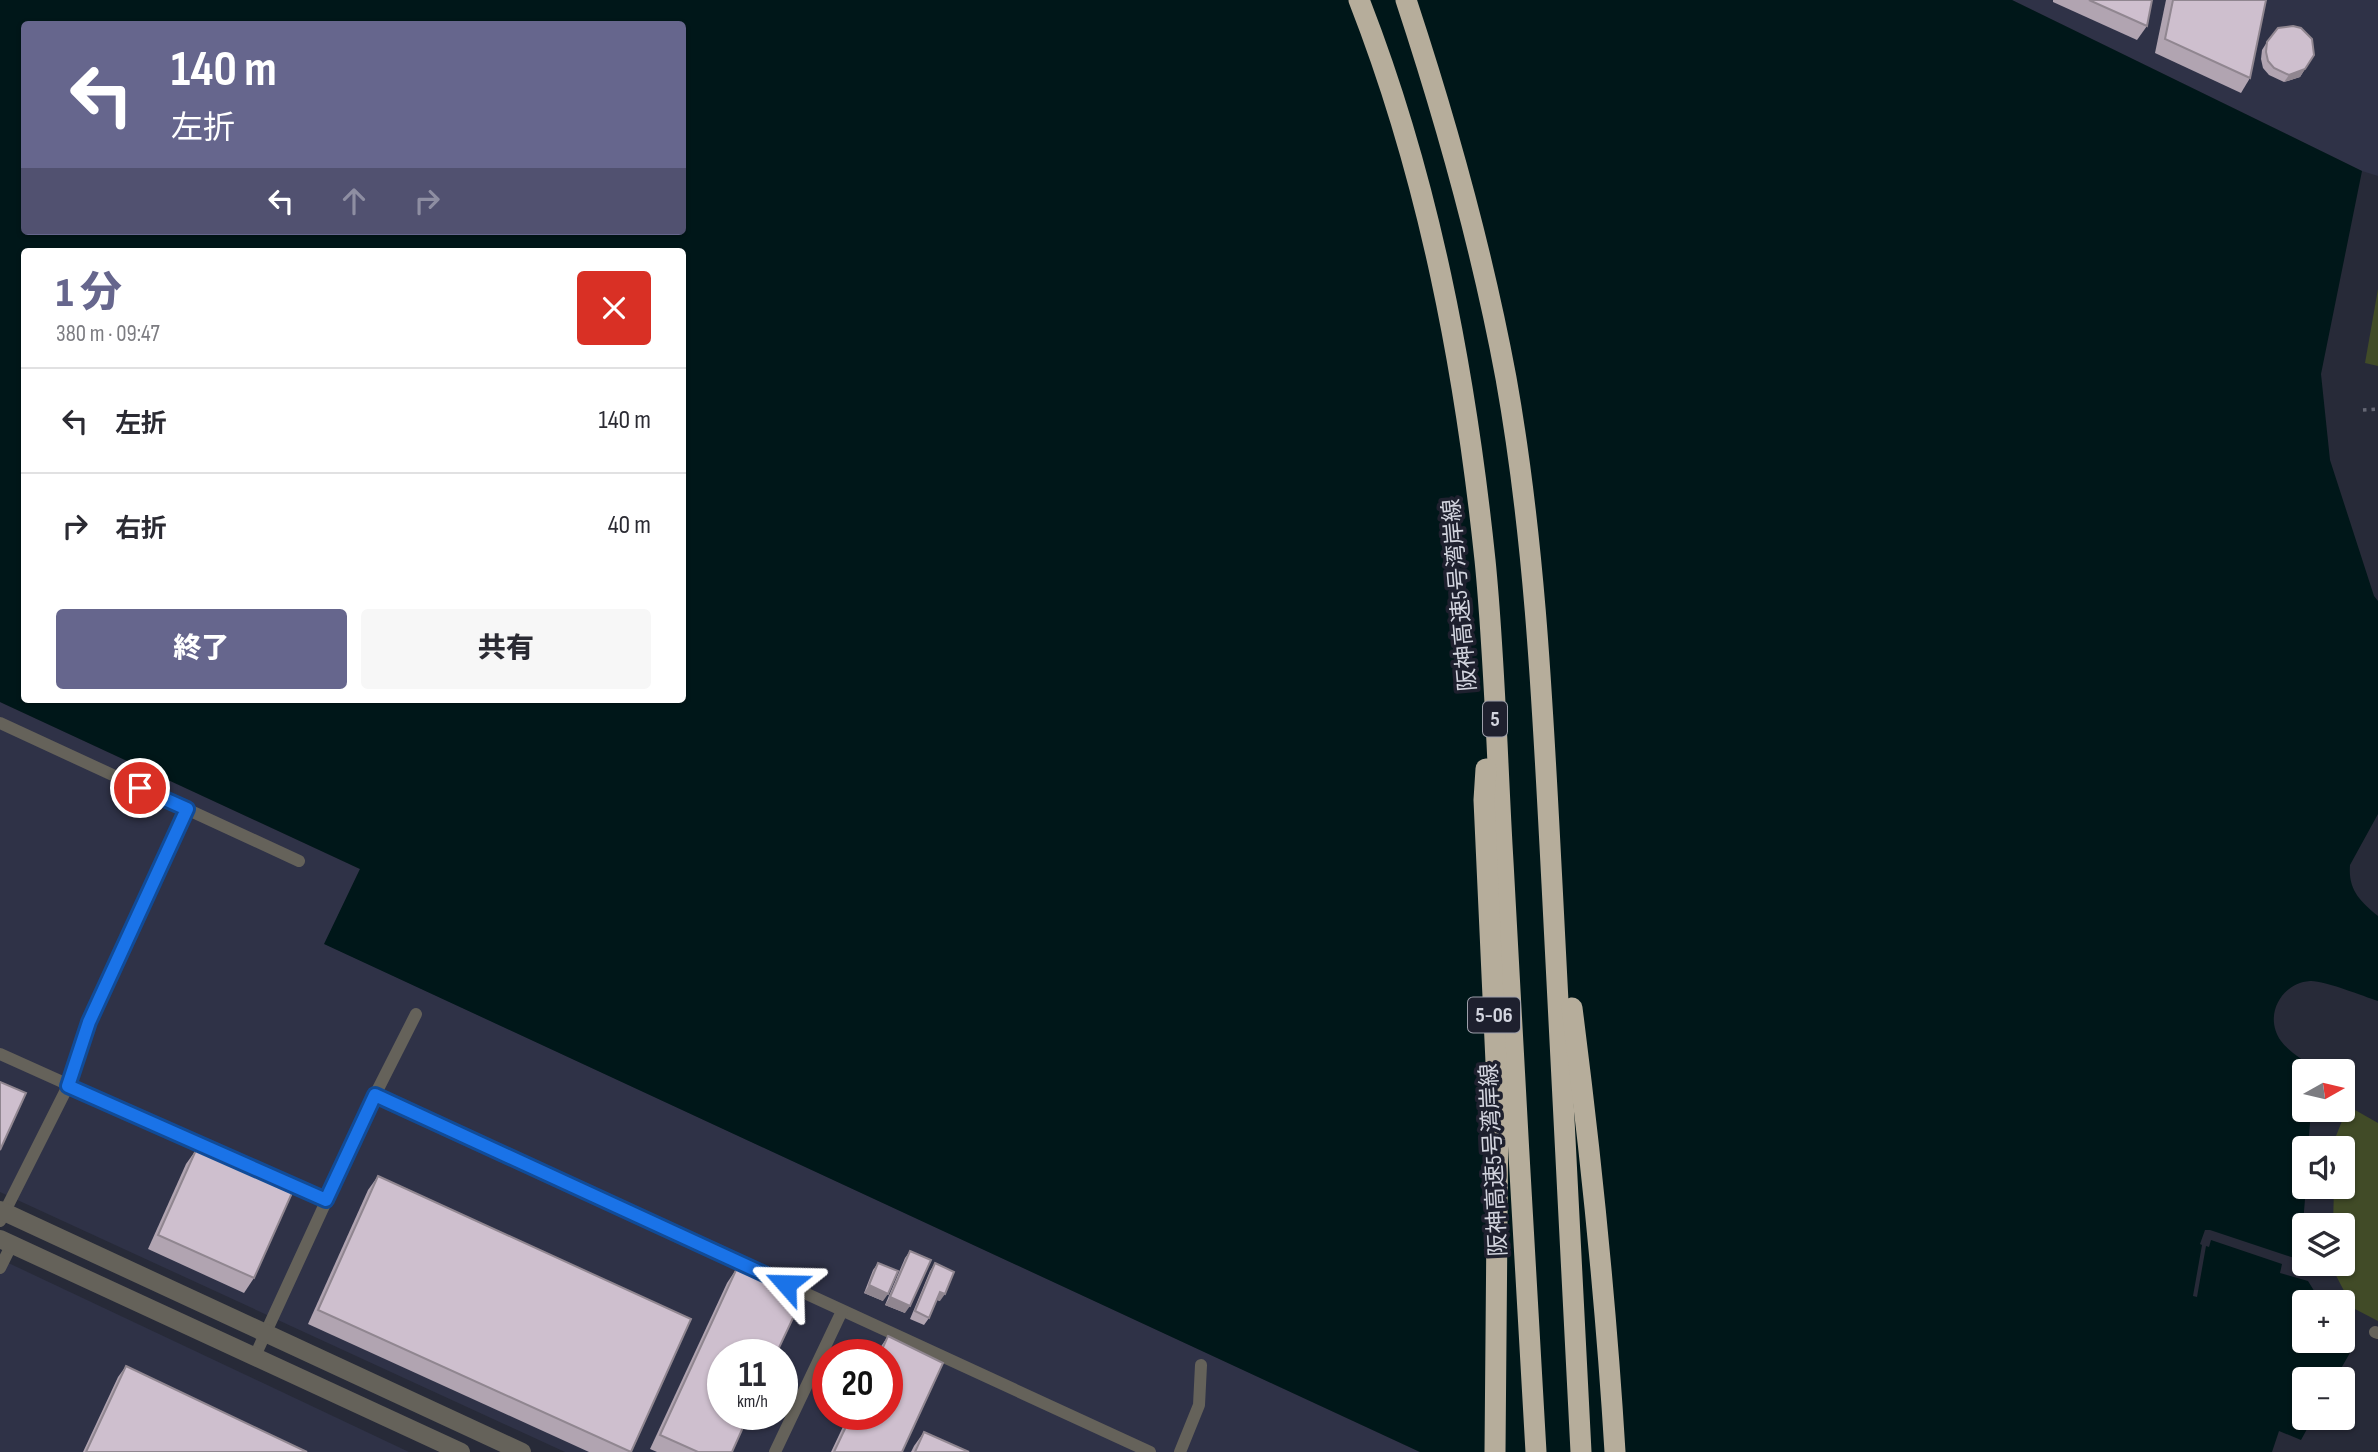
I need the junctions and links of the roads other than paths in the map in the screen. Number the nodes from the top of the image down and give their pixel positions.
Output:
1 (1359, 0) edge
2 (1406, 0) edge
3 (1491, 648) junction
4 (0, 723) edge
5 (187, 809) junction
6 (1550, 846) junction
7 (299, 861) dead end
8 (416, 1014) dead end
9 (0, 1054) edge
10 (68, 1086) junction
11 (375, 1095) junction
12 (326, 1200) junction
13 (1, 1214) edge
14 (6, 1242) edge
15 (0, 1268) edge
16 (842, 1311) junction
17 (265, 1333) junction
18 (254, 1356) junction
19 (1200, 1365) dead end
20 (461, 1452) edge
21 (522, 1452) edge
22 (775, 1452) edge
23 (1150, 1452) edge
24 (1180, 1452) edge
25 (1495, 1452) edge
26 (1536, 1452) edge
27 (1581, 1452) edge
28 (1615, 1452) edge

1 - 3 highway, 阪神高速5号湾岸線 / 5
2 - 6 highway
3 - 25 highway, 5-06
3 - 26 highway, 阪神高速5号湾岸線 / 5
4 - 5 lane
5 - 7 lane
5 - 10 lane
6 - 27 highway
6 - 28 highway
8 - 11 lane
9 - 10 lane
10 - 12 lane
10 - 13 lane
11 - 12 lane
11 - 16 lane
12 - 17 lane
13 - 17 street
14 - 15 lane
14 - 18 street
16 - 22 lane
16 - 23 lane
17 - 18 lane
17 - 21 street
18 - 20 street
19 - 24 lane

